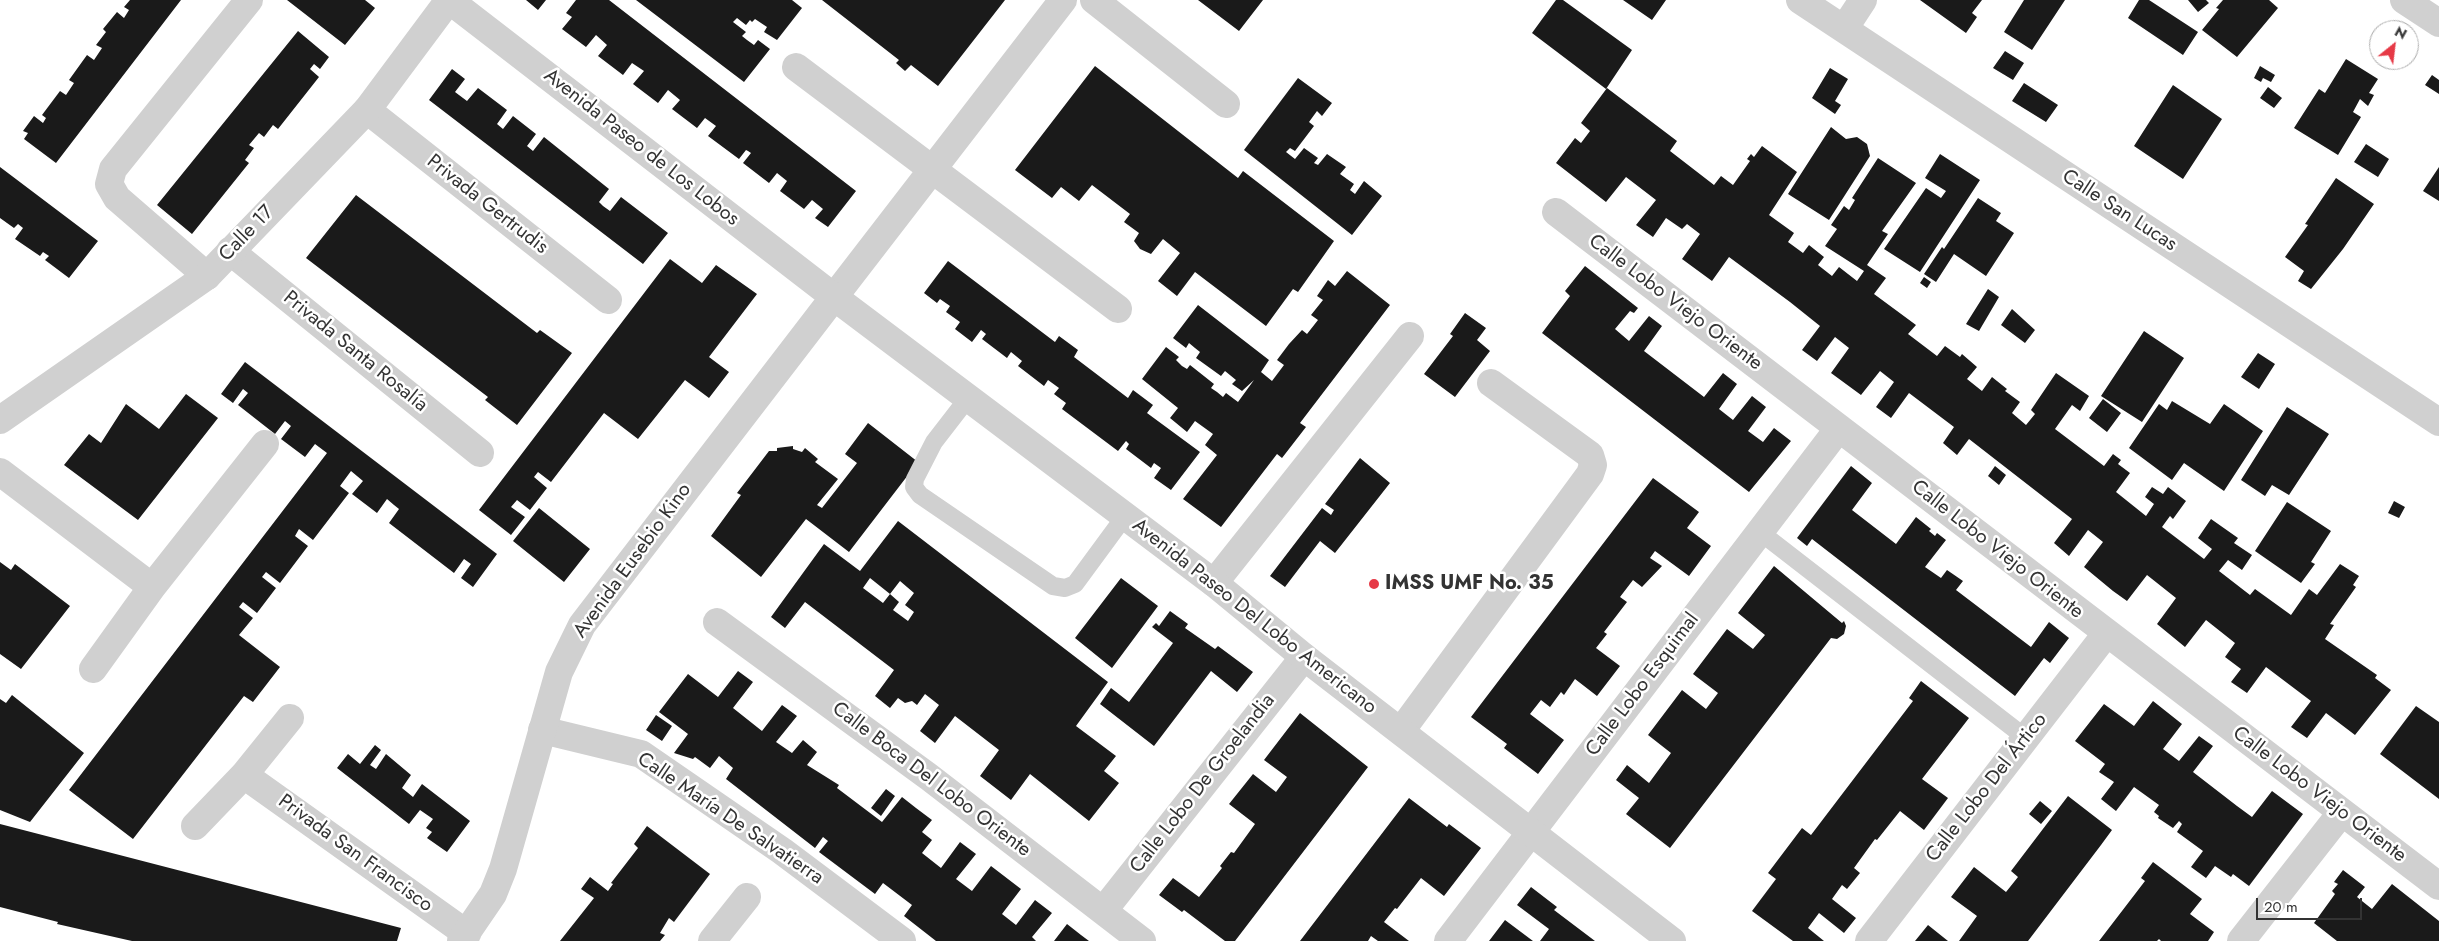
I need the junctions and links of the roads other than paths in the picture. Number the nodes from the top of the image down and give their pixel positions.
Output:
1 (249, 0) edge
2 (449, 0) edge
3 (1063, 0) edge
4 (1094, 0) edge
5 (1800, 0) edge
6 (1863, 0) edge
7 (2404, 0) edge
8 (2439, 23) edge
9 (1844, 29) junction
10 (796, 67) dead end
11 (1226, 104) dead end
12 (367, 110) junction
13 (934, 170) junction
14 (1556, 212) dead end
15 (230, 251) junction
16 (207, 276) junction
17 (834, 296) junction
18 (608, 300) dead end
19 (1118, 309) dead end
20 (1410, 336) dead end
21 (1491, 383) dead end
22 (968, 398) junction
23 (0, 420) edge
24 (2439, 422) edge
25 (1839, 428) junction
26 (265, 444) dead end
27 (480, 453) dead end
28 (0, 472) edge
29 (1125, 516) junction
30 (1760, 532) junction
31 (1214, 583) junction
32 (152, 587) junction
33 (718, 622) dead end
34 (2106, 634) junction
35 (1304, 656) junction
36 (93, 669) dead end
37 (290, 718) dead end
38 (542, 730) junction
39 (1401, 731) junction
40 (2026, 738) junction
41 (244, 774) junction
42 (2342, 812) junction
43 (194, 826) dead end
44 (1531, 832) junction
45 (2439, 886) edge
46 (747, 896) dead end
47 (1103, 911) junction
48 (464, 938) edge
49 (712, 941) edge
50 (902, 941) edge
51 (1142, 941) edge
52 (1448, 941) edge
53 (1672, 941) edge
54 (1869, 941) edge
55 (2242, 941) edge

1 - 16 street
2 - 12 street, Calle 17
2 - 17 street, Avenida Paseo de Los Lobos
3 - 13 street, Avenida Eusebio Kino
4 - 11 street
5 - 9 street, Calle San Lucas
6 - 9 street
7 - 8 street
9 - 24 street, Calle San Lucas
10 - 13 street
12 - 15 street, Calle 17
12 - 18 street, Privada Gertrudis
13 - 17 street, Avenida Eusebio Kino
13 - 19 street
14 - 25 street, Calle Lobo Viejo Oriente
15 - 16 street, Calle 17
15 - 27 street, Privada Santa Rosalía
16 - 23 street, Calle 17
17 - 22 street, Avenida Paseo Del Lobo Americano
17 - 38 street, Avenida Eusebio Kino
20 - 31 street
21 - 39 street
22 - 29 street, Avenida Paseo Del Lobo Americano
22 - 29 lane
25 - 30 street, Calle Lobo Esquimal
25 - 34 street, Calle Lobo Viejo Oriente
26 - 32 street
28 - 32 street
29 - 31 street, Avenida Paseo Del Lobo Americano
30 - 40 lane
30 - 44 street, Calle Lobo Esquimal
31 - 35 street, Avenida Paseo Del Lobo Americano
32 - 36 street
33 - 47 street, Calle Boca Del Lobo Oriente
34 - 40 street, Calle Lobo Del Ártico
34 - 42 street, Calle Lobo Viejo Oriente
35 - 39 street, Avenida Paseo Del Lobo Americano
35 - 47 street, Calle Lobo De Groelandia
37 - 41 street
38 - 48 street, Avenida Eusebio Kino
38 - 50 street, Calle María De Salvatierra
39 - 44 street, Avenida Paseo Del Lobo Americano
40 - 54 street, Calle Lobo Del Ártico
41 - 43 street
41 - 48 street, Privada San Francisco
42 - 45 street, Calle Lobo Viejo Oriente
42 - 55 street
44 - 52 street, Calle Lobo Esquimal
44 - 53 street, Avenida Paseo Del Lobo Americano
46 - 49 street
47 - 51 street, Calle Boca Del Lobo Oriente

